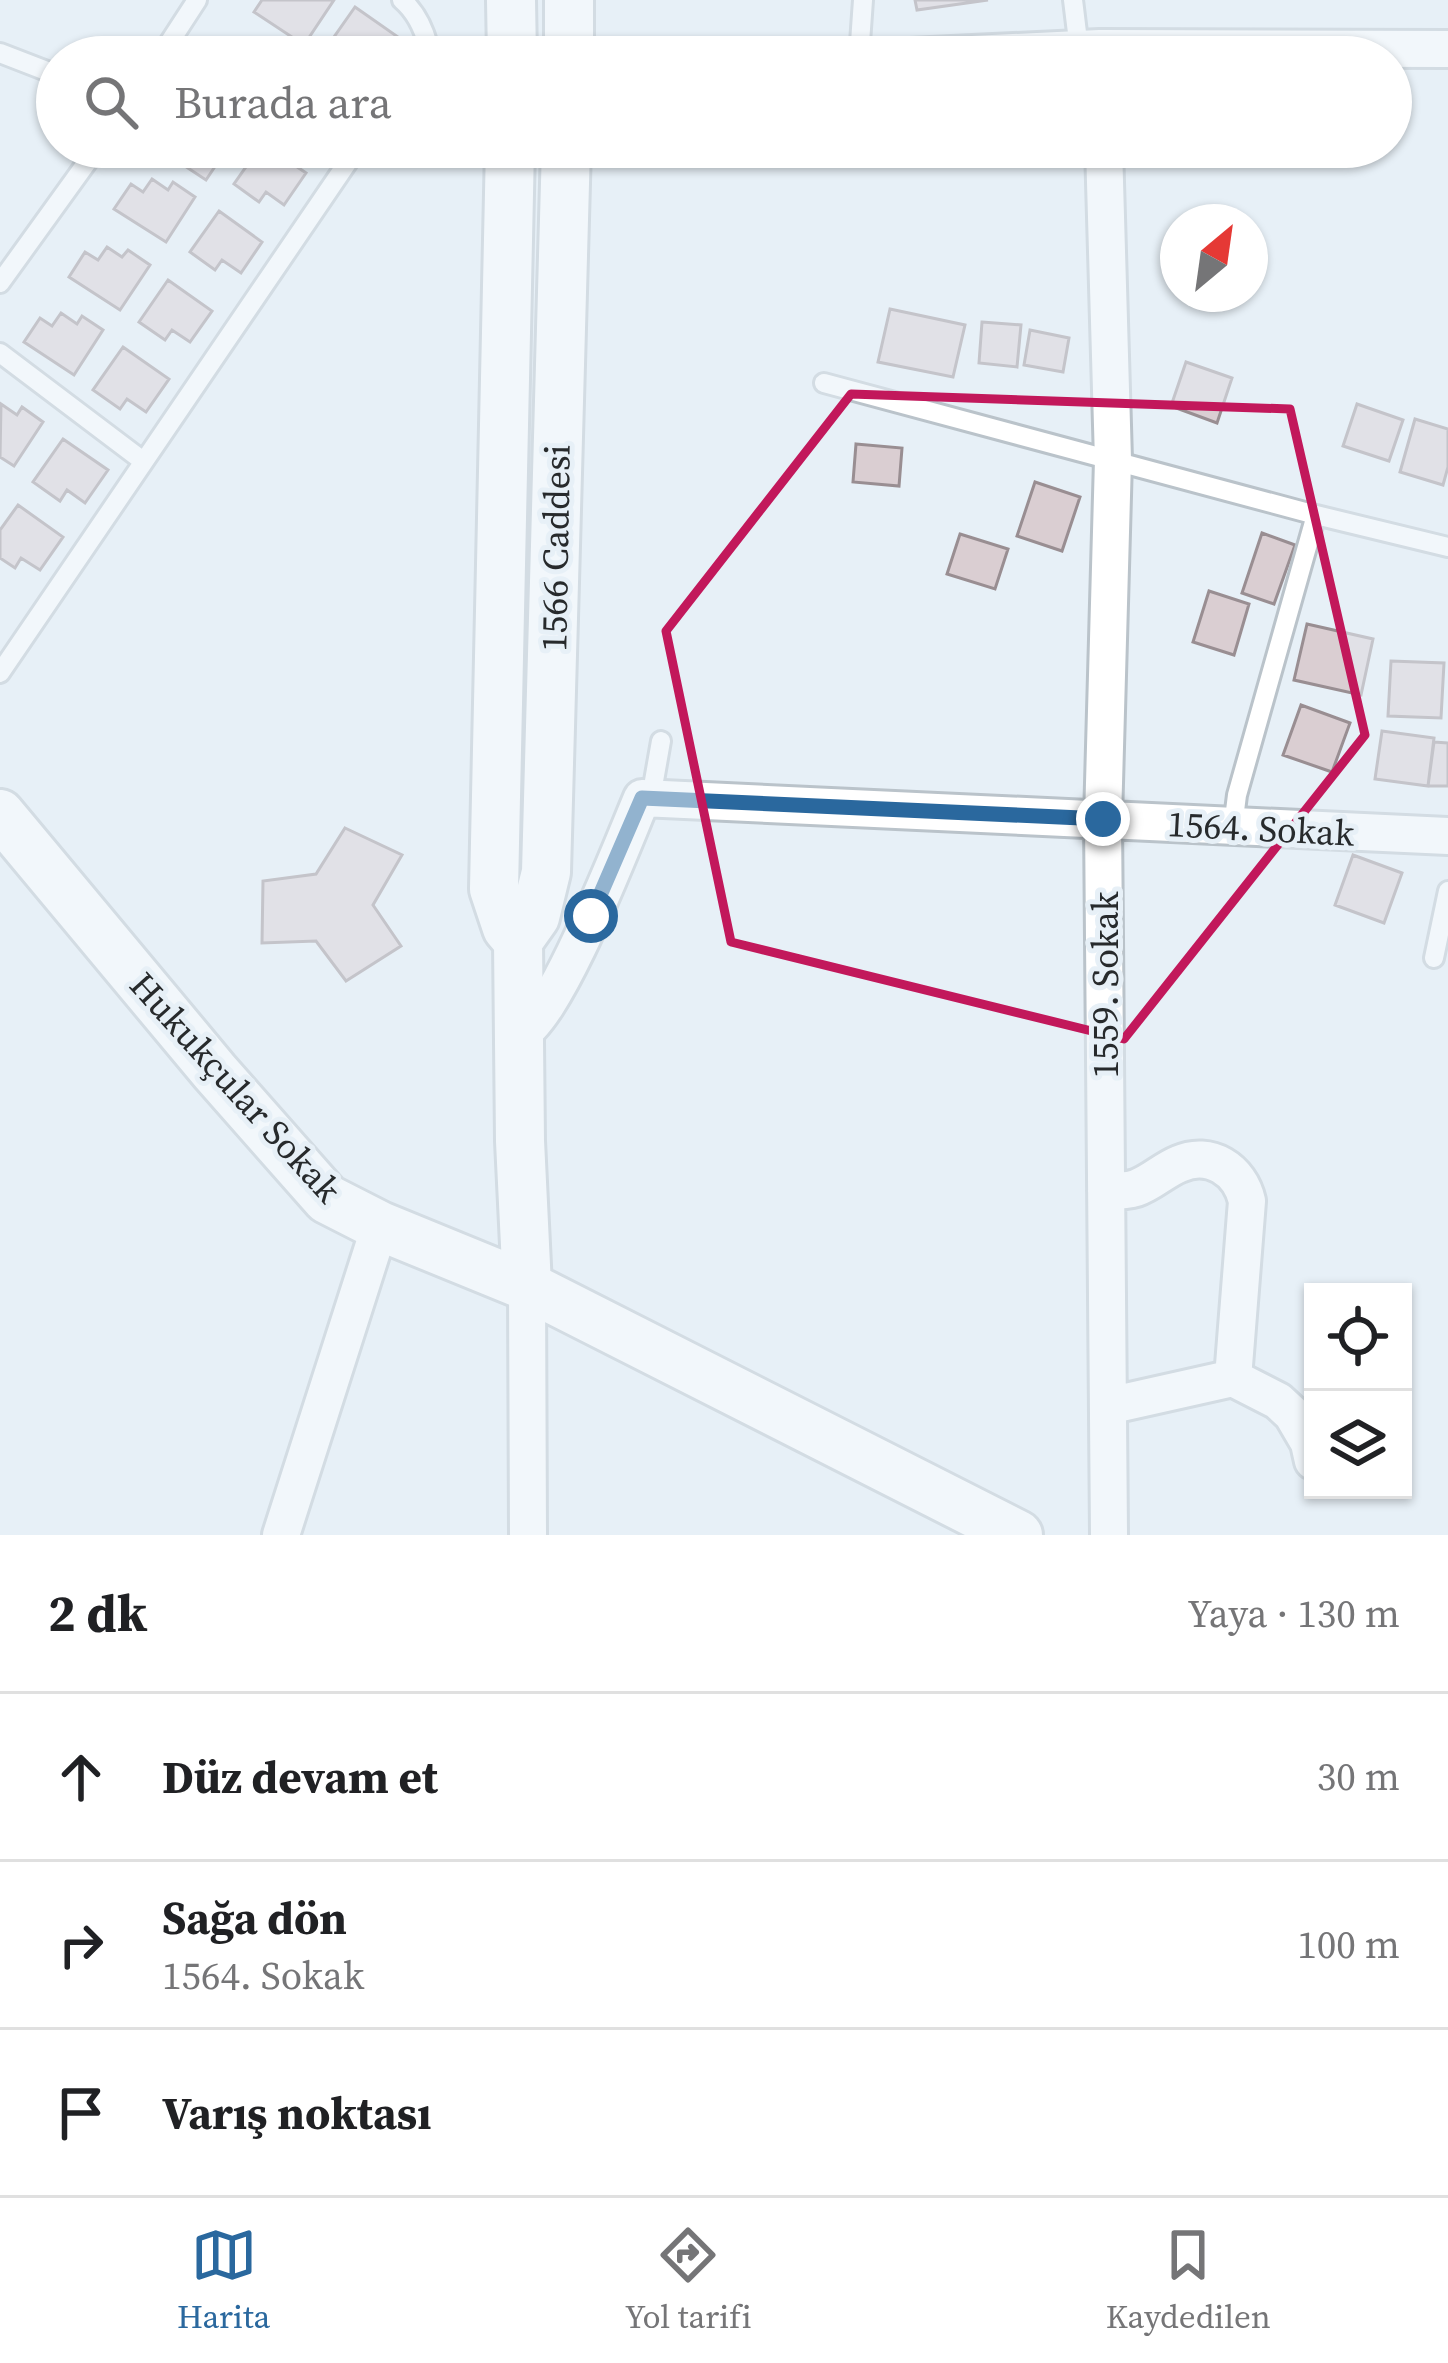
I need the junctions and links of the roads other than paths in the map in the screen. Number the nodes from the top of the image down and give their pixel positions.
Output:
1 (197, 0) edge
2 (402, 0) edge
3 (511, 0) edge
4 (569, 0) edge
5 (863, 0) edge
6 (1073, 0) edge
7 (174, 36) edge
8 (426, 36) edge
9 (512, 36) edge
10 (569, 36) edge
11 (860, 36) edge
12 (1087, 36) edge
13 (1412, 49) edge
14 (1448, 49) edge
15 (0, 52) edge
16 (36, 67) edge
17 (83, 168) edge
18 (344, 168) edge
19 (510, 168) edge
20 (565, 168) edge
21 (1105, 168) edge
22 (0, 283) edge
23 (0, 353) edge
24 (824, 382) dead end
25 (143, 460) junction
26 (1113, 460) junction
27 (1316, 515) junction
28 (1448, 547) edge
29 (0, 673) edge
30 (661, 741) dead end
31 (647, 798) junction
32 (0, 814) edge
33 (1103, 819) junction
34 (1232, 827) junction
35 (1448, 836) edge
36 (1448, 891) edge
37 (518, 941) junction
38 (1434, 958) dead end
39 (519, 1035) junction
40 (1106, 1192) junction
41 (380, 1226) junction
42 (527, 1286) junction
43 (1233, 1378) junction
44 (1108, 1406) junction
45 (1304, 1434) edge
46 (281, 1535) edge
47 (528, 1535) edge
48 (1018, 1535) edge
49 (1108, 1535) edge

1 - 7 lane
2 - 8 lane
3 - 9 street
4 - 10 street
5 - 11 lane
6 - 12 lane
13 - 14 street
15 - 16 lane
17 - 22 lane
18 - 25 lane
19 - 37 street, 1566 Caddesi
20 - 37 street, 1566 Caddesi
21 - 26 street, 1559. Sokak
23 - 25 lane
24 - 26 lane
25 - 29 lane
26 - 27 lane
26 - 33 street, 1559. Sokak
27 - 28 lane
27 - 34 lane
30 - 31 lane
31 - 33 street, 1564. Sokak
31 - 39 street
32 - 41 street, Hukukçular Sokak
33 - 34 street, 1564. Sokak
33 - 40 street, 1559. Sokak
34 - 35 street, 1564. Sokak
36 - 38 lane
37 - 39 street, 1566 Caddesi
39 - 42 street, 1566 Caddesi
40 - 43 street
40 - 44 street, 1559. Sokak
41 - 42 street, Hukukçular Sokak
41 - 46 street
42 - 47 street
42 - 48 street, Hukukçular Sokak
43 - 44 street
43 - 45 street
44 - 49 street, 1559. Sokak

